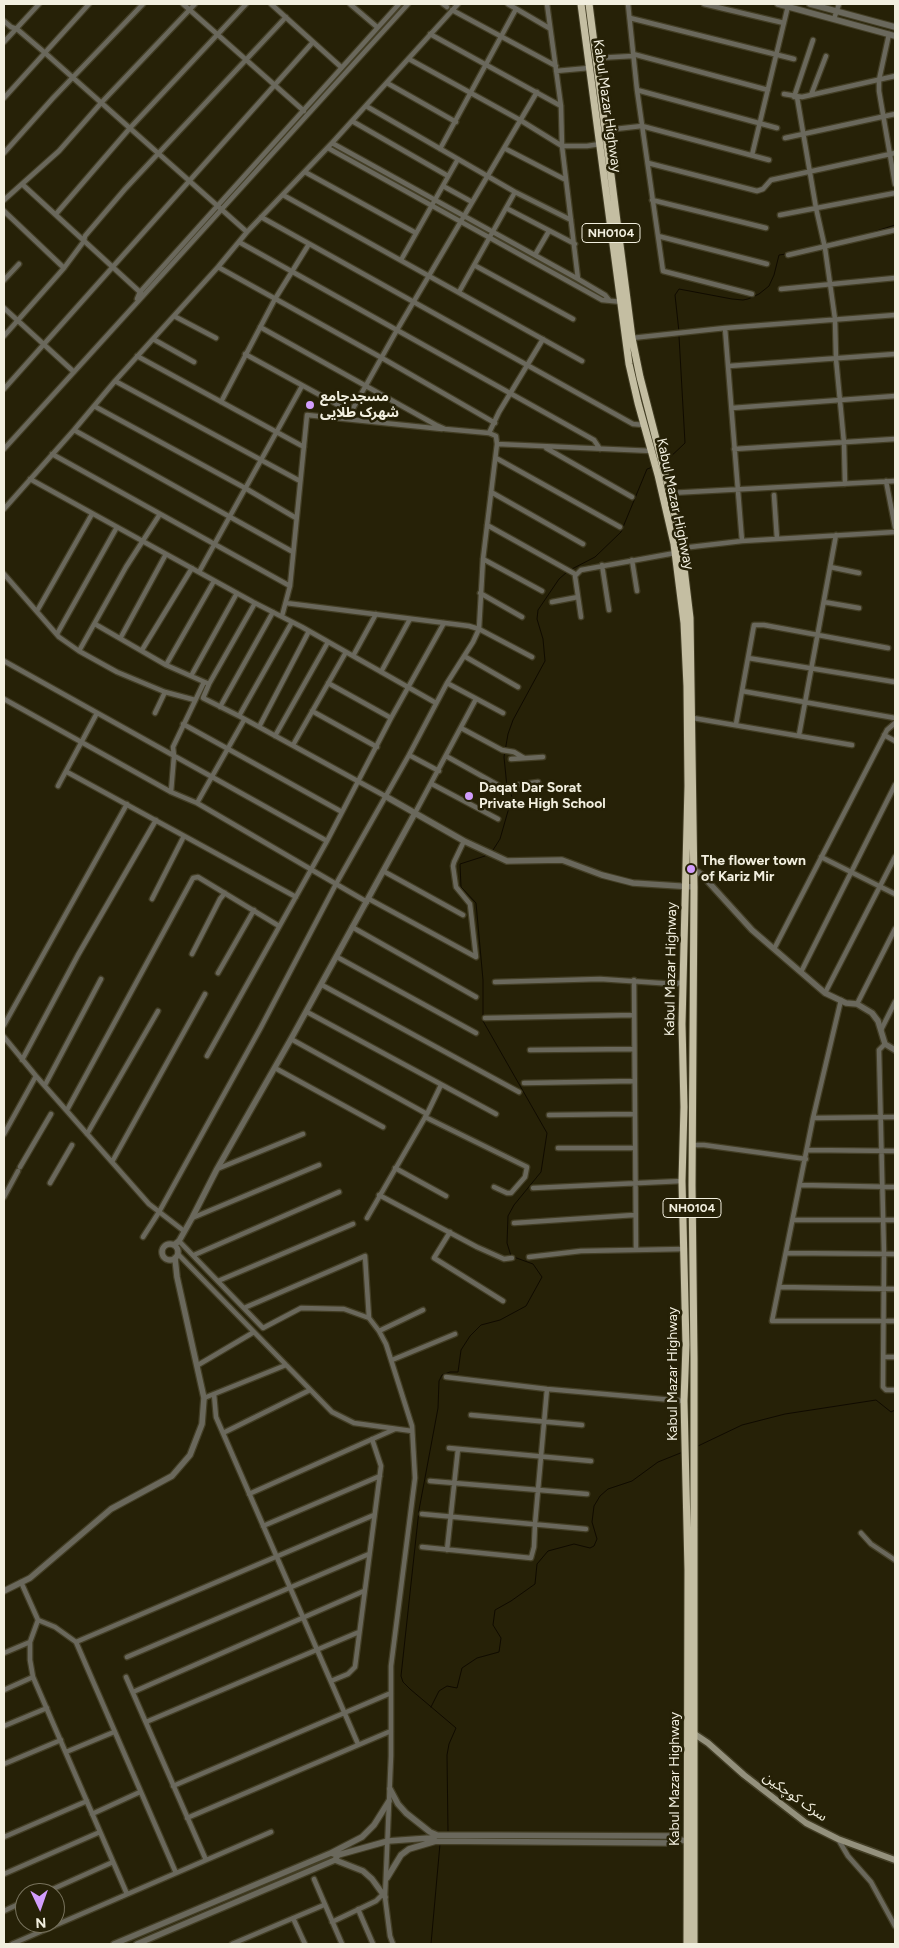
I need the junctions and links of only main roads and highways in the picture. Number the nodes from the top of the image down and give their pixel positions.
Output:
1 (581, 4) edge
2 (590, 4) edge
3 (624, 302) junction
4 (633, 363) junction
5 (658, 460) junction
6 (679, 545) junction
7 (688, 655) junction
8 (690, 744) junction
9 (691, 786) junction
10 (693, 1733) junction
11 (895, 1860) edge
12 (687, 1944) edge
13 (694, 1944) edge

1 - 3 highway, Kabul Mazar Highway / NH0104
2 - 3 highway, Kabul Mazar Highway / NH0104
3 - 4 highway, Kabul Mazar Highway / NH0104
3 - 4 highway, Kabul Mazar Highway / NH0104
4 - 5 highway, Kabul Mazar Highway / NH0104
4 - 5 highway, Kabul Mazar Highway / NH0104
5 - 6 highway, Kabul Mazar Highway / NH0104
6 - 7 highway, Kabul Mazar Highway / NH0104
6 - 7 highway, Kabul Mazar Highway / NH0104
7 - 8 highway, Kabul Mazar Highway / NH0104
7 - 8 highway, Kabul Mazar Highway / NH0104
8 - 9 highway, Kabul Mazar Highway / NH0104
9 - 10 highway, Kabul Mazar Highway / NH0104
9 - 12 highway, Kabul Mazar Highway / NH0104
10 - 11 main road, سرک کوچکین
10 - 13 highway, Kabul Mazar Highway / NH0104

